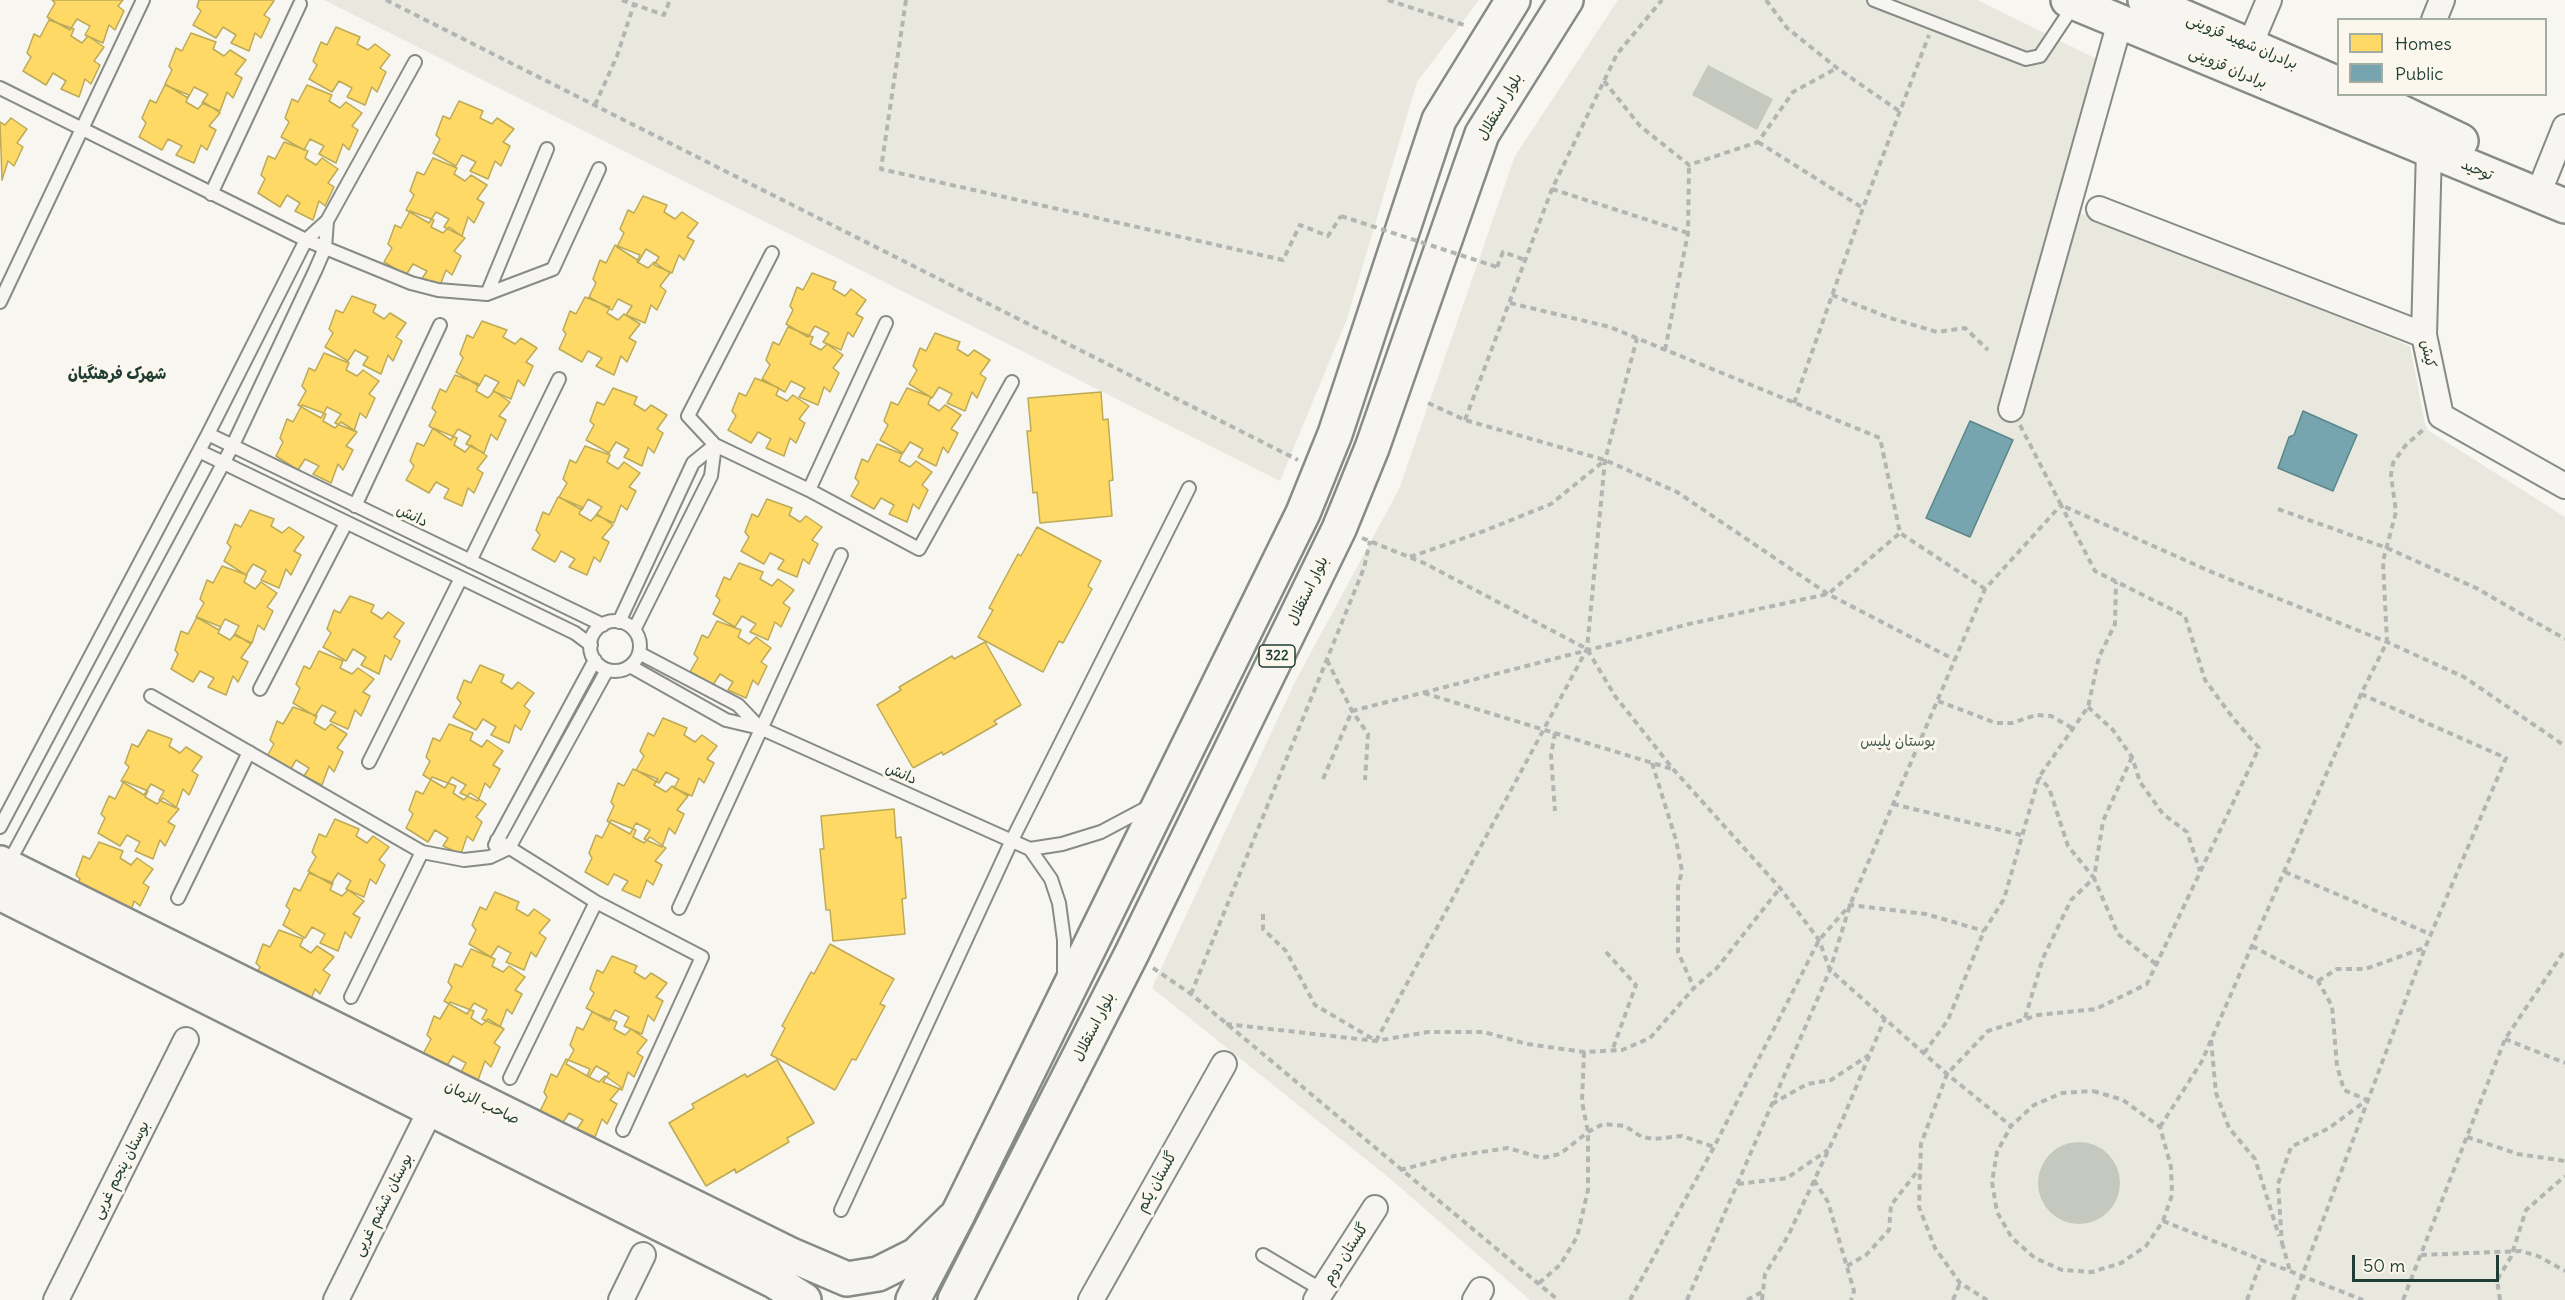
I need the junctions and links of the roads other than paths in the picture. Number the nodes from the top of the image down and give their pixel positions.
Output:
1 (143, 0) edge
2 (1513, 0) edge
3 (1566, 0) edge
4 (1874, 0) edge
5 (2145, 0) edge
6 (2269, 0) edge
7 (2442, 0) edge
8 (2072, 2) edge
9 (300, 4) dead end
10 (2435, 18) edge
11 (2120, 22) junction
12 (2250, 45) junction
13 (415, 63) dead end
14 (2337, 84) edge
15 (0, 88) edge
16 (2337, 93) edge
17 (2345, 96) edge
18 (2367, 96) edge
19 (2397, 113) edge
20 (2565, 127) edge
21 (82, 130) junction
22 (2430, 139) junction
23 (547, 149) dead end
24 (599, 169) dead end
25 (2553, 190) edge
26 (210, 195) junction
27 (2099, 209) dead end
28 (327, 221) junction
29 (306, 240) junction
30 (325, 248) junction
31 (772, 253) dead end
32 (487, 294) junction
33 (0, 302) edge
34 (885, 323) dead end
35 (440, 325) dead end
36 (2424, 335) junction
37 (559, 379) dead end
38 (1011, 382) dead end
39 (2011, 409) road end
40 (208, 434) junction
41 (715, 445) junction
42 (232, 447) junction
43 (199, 451) junction
44 (223, 464) junction
45 (2565, 486) edge
46 (1189, 488) dead end
47 (809, 490) junction
48 (355, 506) junction
49 (346, 523) junction
50 (841, 555) dead end
51 (470, 561) junction
52 (461, 578) junction
53 (620, 622) junction
54 (603, 625) junction
55 (634, 630) junction
56 (591, 645) junction
57 (639, 653) junction
58 (595, 660) junction
59 (630, 666) junction
60 (607, 670) junction
61 (260, 689) dead end
62 (151, 696) dead end
63 (760, 728) junction
64 (249, 752) junction
65 (369, 762) dead end
66 (23, 784) junction
67 (44, 794) junction
68 (1161, 800) junction
69 (0, 826) edge
70 (497, 840) junction
71 (1012, 840) junction
72 (509, 848) junction
73 (1030, 849) junction
74 (422, 852) junction
75 (490, 857) junction
76 (2, 875) edge
77 (178, 898) dead end
78 (596, 902) junction
79 (679, 908) dead end
80 (351, 997) dead end
81 (1064, 997) junction
82 (186, 1040) dead end
83 (1224, 1064) dead end
84 (510, 1078) dead end
85 (431, 1109) junction
86 (623, 1130) dead end
87 (1376, 1208) dead end
88 (841, 1210) dead end
89 (958, 1214) junction
90 (643, 1255) dead end
91 (1263, 1255) dead end
92 (851, 1290) edge
93 (1319, 1295) edge
94 (56, 1300) edge
95 (336, 1300) edge
96 (621, 1300) edge
97 (804, 1300) edge
98 (913, 1300) edge
99 (955, 1300) edge
100 (1091, 1300) edge

1 - 21 lane
2 - 68 main road, 322
3 - 99 main road, بلوار استقلال / 322
4 - 8 lane
5 - 12 main road, برادران شهید قزوینی
6 - 12 street
7 - 10 street
8 - 11 main road, برادران قزوینی
9 - 26 lane
11 - 16 main road, برادران قزوینی
11 - 39 street
12 - 14 main road, برادران شهید قزوینی
13 - 28 lane
15 - 21 lane
17 - 19 main road, برادران قزوینی
18 - 19 main road
19 - 22 main road, توحید
20 - 25 street
21 - 26 lane
21 - 33 lane
22 - 25 main road, توحید
22 - 36 street, کیش
23 - 32 lane
24 - 32 lane
26 - 29 lane
27 - 36 street
28 - 29 lane
28 - 30 lane
29 - 30 lane
29 - 40 lane
30 - 32 lane
30 - 42 lane
31 - 41 lane
34 - 47 lane
35 - 48 lane
36 - 45 street, کیش
37 - 51 lane
38 - 47 lane
40 - 42 lane, دانش
40 - 43 lane
41 - 47 lane
41 - 53 lane
41 - 55 lane
42 - 44 lane
42 - 48 lane, دانش
43 - 44 lane
43 - 66 lane
44 - 49 lane
44 - 67 lane
46 - 71 lane
48 - 51 lane, دانش
49 - 52 lane
49 - 61 lane
50 - 63 lane
51 - 54 lane, دانش
52 - 56 lane
52 - 65 lane
53 - 54 lane
53 - 55 lane
54 - 56 lane
55 - 57 lane
56 - 58 lane
57 - 59 lane
57 - 63 lane, دانش
58 - 60 lane
58 - 70 lane
59 - 60 lane
59 - 63 lane, دانش
60 - 72 lane
62 - 64 lane
63 - 71 lane, دانش
63 - 79 lane
64 - 74 lane
64 - 77 lane
66 - 67 lane
66 - 69 lane
67 - 76 lane
68 - 73 lane
68 - 81 main road, 322
70 - 72 lane
70 - 75 lane
71 - 73 lane, دانش
71 - 88 lane
72 - 75 lane
72 - 78 lane
73 - 81 lane
74 - 75 lane
74 - 80 lane
76 - 85 main road, صاحب الزمان
76 - 92 main road, صاحب الزمان
78 - 84 lane
78 - 86 lane
81 - 89 main road, 322
82 - 94 street, بوستان پنجم غربی
83 - 100 street, گلستان یکم
85 - 95 street, بوستان ششم غربی
85 - 97 main road, صاحب الزمان
87 - 93 street, گلستان دوم
89 - 92 main road, صاحب الزمان
89 - 98 main road, 322
90 - 96 street
91 - 93 lane

